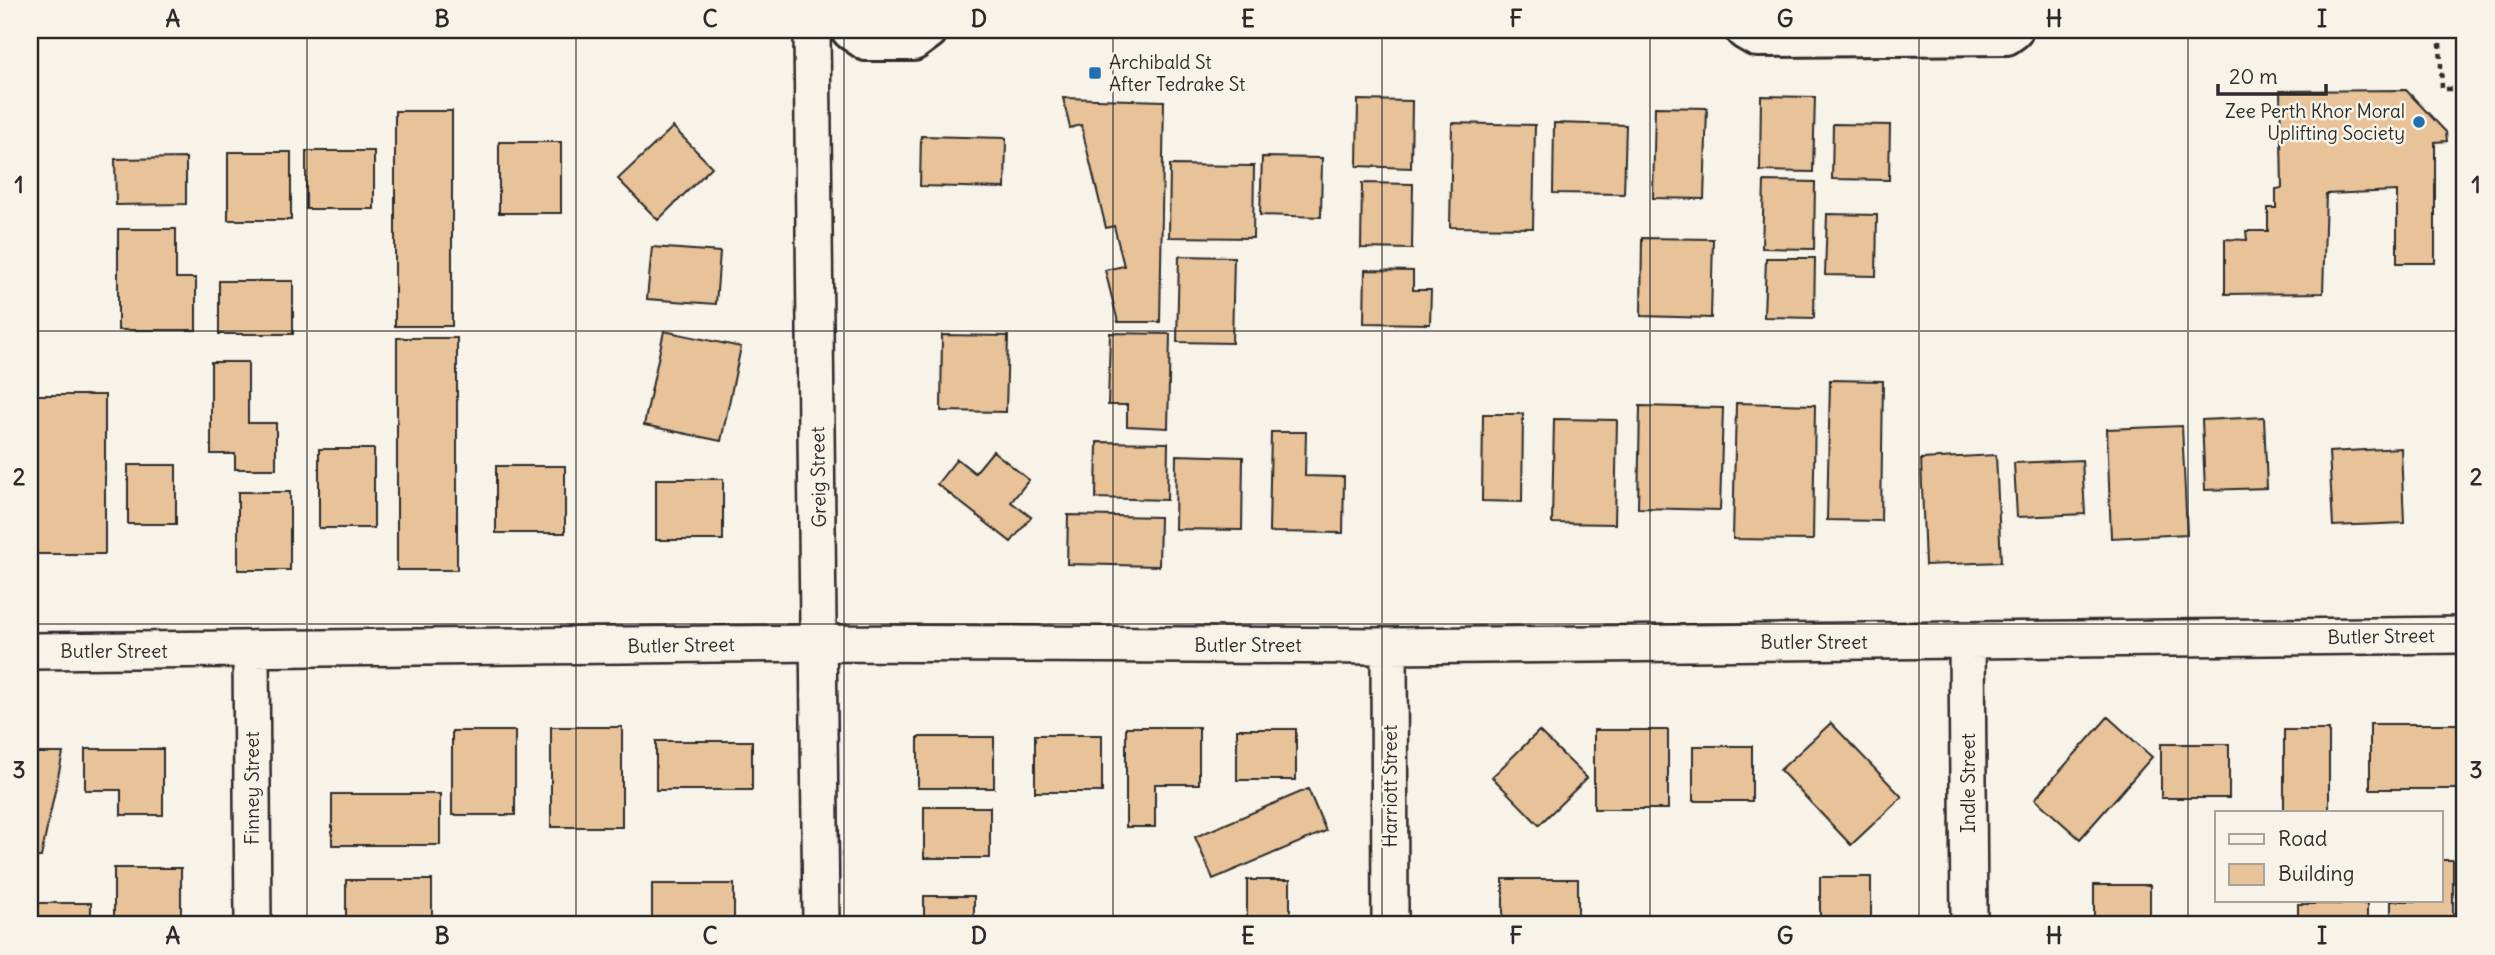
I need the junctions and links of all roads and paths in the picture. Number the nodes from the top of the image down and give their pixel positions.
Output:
1 (812, 30) edge
2 (851, 30) edge
3 (928, 30) edge
4 (1745, 30) edge
5 (2013, 30) edge
6 (1874, 33) edge
7 (2440, 43) dead end
8 (2465, 89) edge
9 (2465, 635) edge
10 (1967, 641) junction
11 (820, 643) junction
12 (1389, 646) junction
13 (30, 651) edge
14 (251, 651) junction
15 (253, 925) edge
16 (821, 925) edge
17 (1390, 925) edge
18 (1969, 925) edge

1 - 11 street, Greig Street
2 - 3 street
4 - 6 street
5 - 6 street
7 - 8 path
9 - 10 street, Butler Street
10 - 12 street, Butler Street
10 - 18 street, Indle Street
11 - 12 street, Butler Street
11 - 14 street, Butler Street
11 - 16 street, Greig Street
12 - 17 street, Harriott Street
13 - 14 street, Butler Street
14 - 15 street, Finney Street

